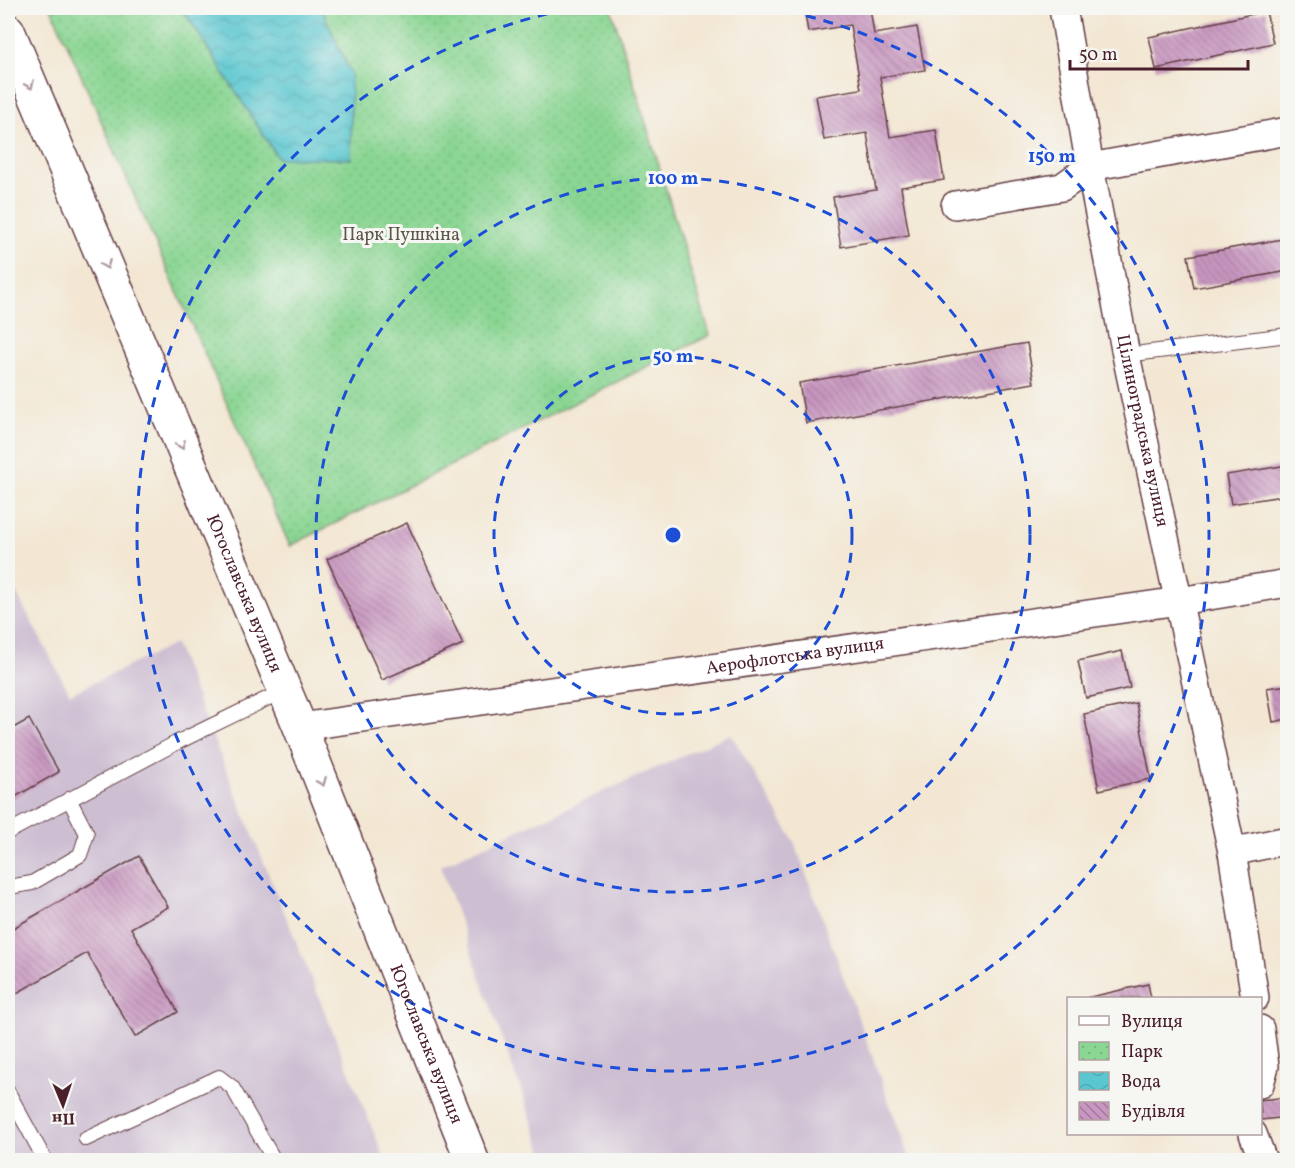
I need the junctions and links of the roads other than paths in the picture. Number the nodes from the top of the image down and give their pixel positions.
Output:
1 (1063, 8) edge
2 (8, 31) edge
3 (1287, 131) edge
4 (1090, 167) junction
5 (955, 206) dead end
6 (1287, 335) edge
7 (1126, 355) junction
8 (1287, 583) edge
9 (1179, 601) junction
10 (285, 690) junction
11 (300, 727) junction
12 (69, 799) junction
13 (8, 832) edge
14 (1284, 846) edge
15 (1232, 852) junction
16 (8, 885) edge
17 (1256, 997) edge
18 (1262, 1044) edge
19 (1262, 1077) edge
20 (8, 1092) edge
21 (1252, 1135) edge
22 (86, 1139) dead end
23 (45, 1161) edge
24 (274, 1161) edge
25 (472, 1161) edge
26 (1263, 1161) edge

1 - 4 street, Цілиноградська вулиця
2 -> 10 street, Югославська вулиця
3 - 4 street
4 - 5 street
4 - 7 street, Цілиноградська вулиця
6 - 7 lane
7 - 9 street, Цілиноградська вулиця
8 - 9 street, Аерофлотська вулиця
9 - 11 street, Аерофлотська вулиця
9 - 15 street, Цілиноградська вулиця
10 - 11 street, Югославська вулиця
10 - 12 lane
11 -> 25 street, Югославська вулиця
12 - 13 lane
12 - 16 lane
14 - 15 street
15 - 17 street, Цілиноградська вулиця
18 - 19 street
20 - 23 lane
21 - 26 street
22 - 24 lane

